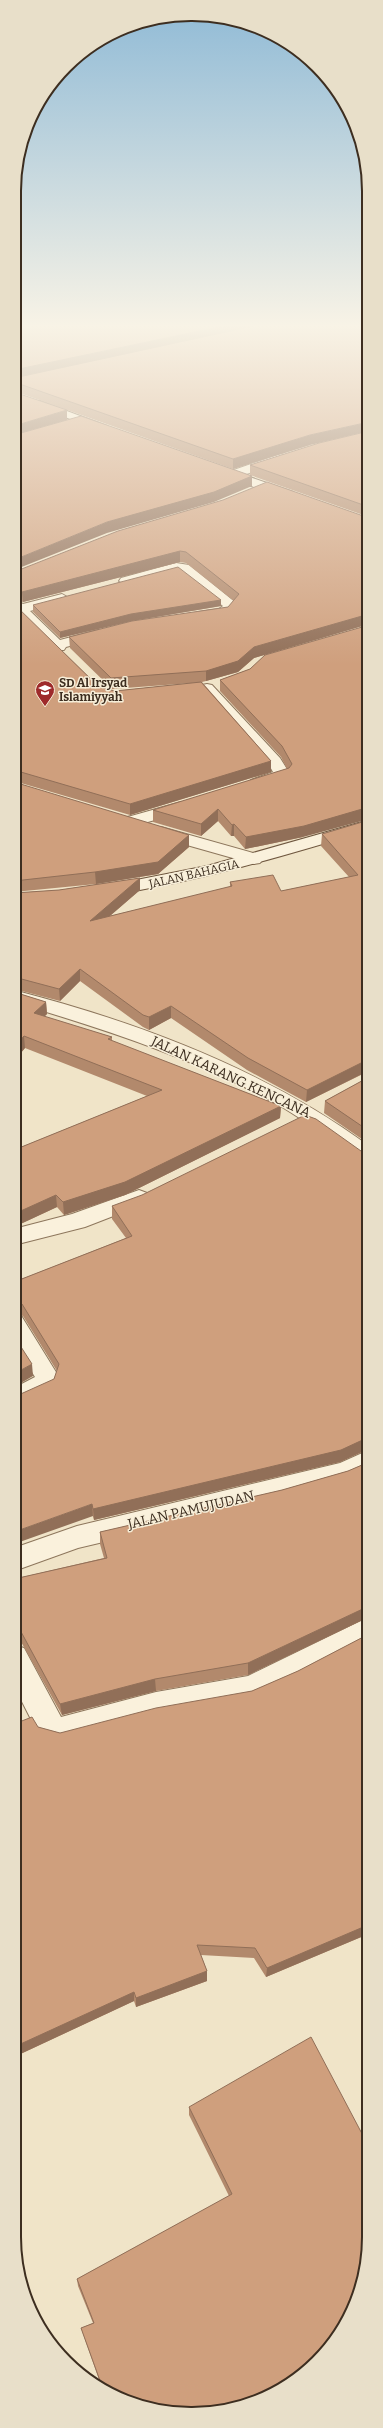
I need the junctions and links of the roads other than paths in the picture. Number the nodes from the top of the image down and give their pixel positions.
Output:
1 (293, 455) edge
2 (209, 466) edge
3 (232, 474) junction
4 (266, 486) junction
5 (245, 495) edge
6 (301, 499) edge
7 (113, 585) edge
8 (74, 595) edge
9 (21, 605) edge
10 (21, 610) edge
11 (191, 616) edge
12 (110, 631) edge
13 (225, 683) edge
14 (243, 787) edge
15 (198, 801) edge
16 (362, 827) edge
17 (254, 859) junction
18 (96, 893) edge
19 (21, 998) edge
20 (314, 1110) junction
21 (289, 1124) edge
22 (362, 1151) edge
23 (155, 1190) edge
24 (21, 1235) edge
25 (21, 1334) edge
26 (21, 1395) edge
27 (362, 1464) edge
28 (21, 1557) edge
29 (362, 1633) edge
30 (21, 1671) edge

1 - 3 street
2 - 3 street
3 - 4 street
4 - 5 street
4 - 6 street
7 - 11 street
8 - 9 street
10 - 12 street
13 - 14 street
15 - 17 street
16 - 17 street, JALAN BAHAGIA
17 - 18 street, JALAN BAHAGIA
19 - 20 street, JALAN KARANG KENCANA
20 - 21 street
20 - 22 street, JALAN KARANG KENCANA
23 - 24 street
25 - 26 street
27 - 28 street, JALAN PAMUJUDAN
29 - 30 street

